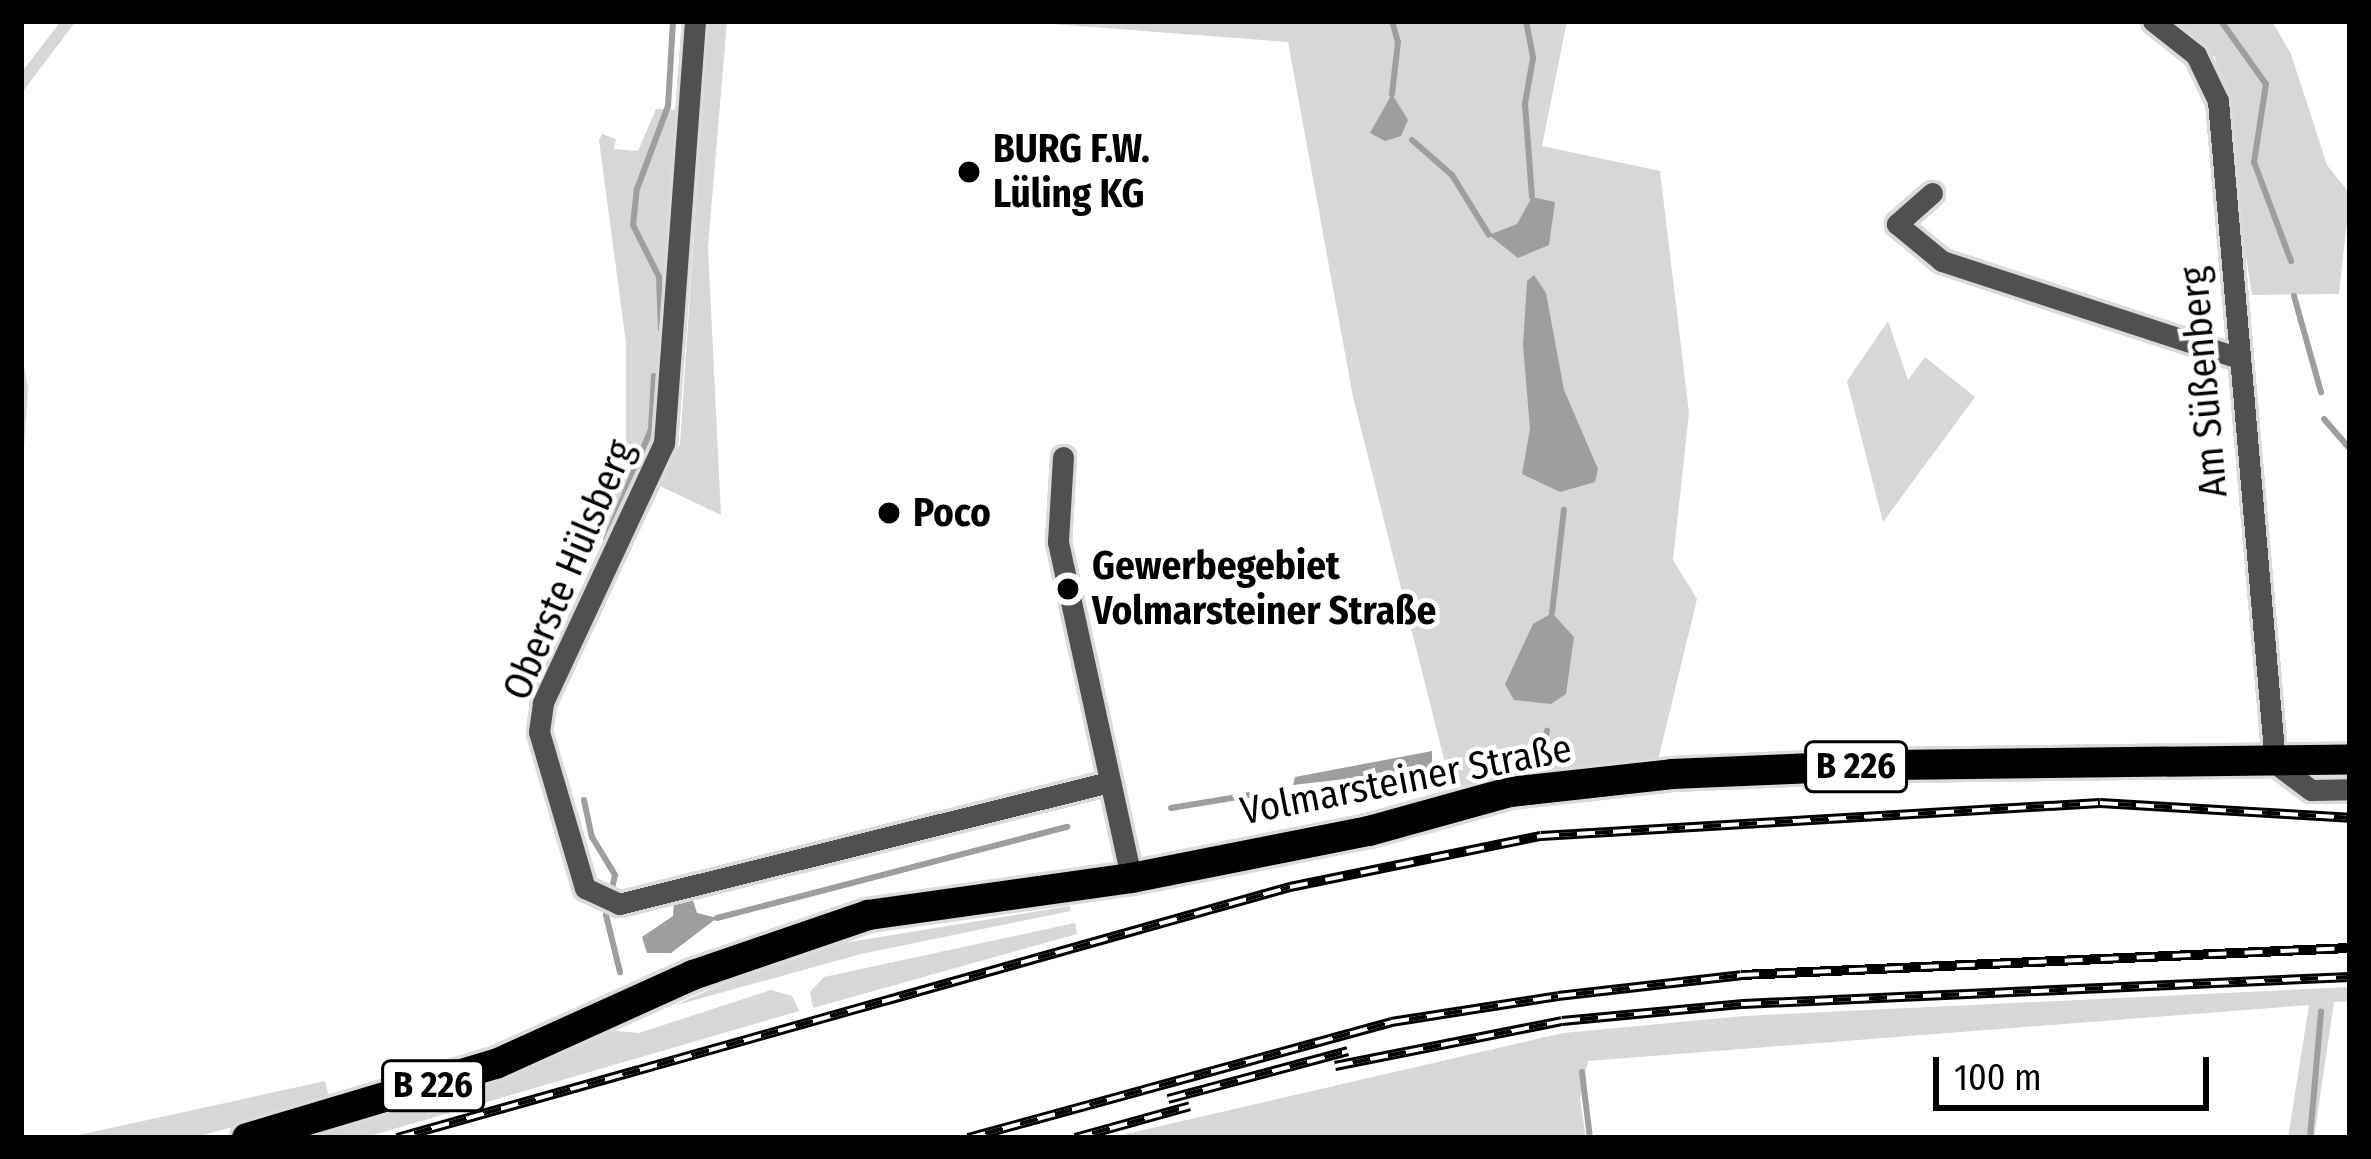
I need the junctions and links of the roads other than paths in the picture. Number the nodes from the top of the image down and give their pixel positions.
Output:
1 (695, 21) edge
2 (2153, 21) edge
3 (1932, 193) dead end
4 (2236, 357) junction
5 (1064, 457) dead end
6 (2350, 759) edge
7 (2275, 763) junction
8 (1109, 782) junction
9 (2350, 790) edge
10 (1131, 878) junction
11 (247, 1138) edge

1 - 8 street, Oberste Hülsberg
2 - 4 street, Am Süßenberg
3 - 4 street
4 - 7 street, Am Süßenberg
5 - 8 street
6 - 7 main road, Volmarsteiner Straße / B 226
7 - 9 street, Volmarsteiner Straße
7 - 10 main road, Volmarsteiner Straße / B 226
8 - 10 street
10 - 11 main road, Volmarsteiner Straße / B 226

